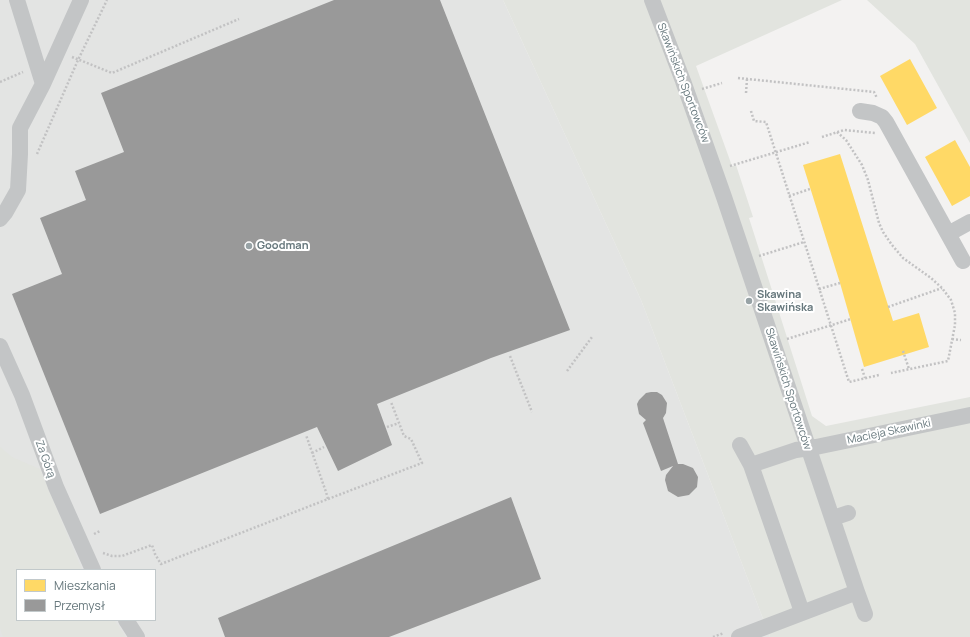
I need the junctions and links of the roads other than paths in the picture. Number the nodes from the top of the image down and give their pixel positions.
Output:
1 (17, 0) edge
2 (81, 0) edge
3 (652, 0) edge
4 (43, 84) junction
5 (860, 110) dead end
6 (0, 219) edge
7 (970, 222) edge
8 (948, 234) junction
9 (963, 261) dead end
10 (0, 346) edge
11 (970, 415) edge
12 (740, 445) dead end
13 (808, 448) junction
14 (751, 465) junction
15 (848, 513) dead end
16 (833, 518) junction
17 (93, 569) edge
18 (857, 592) junction
19 (802, 612) junction
20 (865, 614) dead end
21 (127, 621) edge
22 (138, 637) edge
23 (739, 637) edge

1 - 4 street
2 - 4 street
3 - 13 street, Skawińskich Sportowców
4 - 6 street
5 - 8 street
7 - 8 street
8 - 9 street
10 - 17 street, Za Górą
11 - 13 street, Macieja Skawinki
12 - 14 street
13 - 14 street, Macieja Skawinki
13 - 16 street, Skawińskich Sportowców
14 - 19 street
15 - 16 street
16 - 18 street, Skawińskich Sportowców
18 - 19 street
18 - 20 street, Skawińskich Sportowców
19 - 23 street
21 - 22 street

